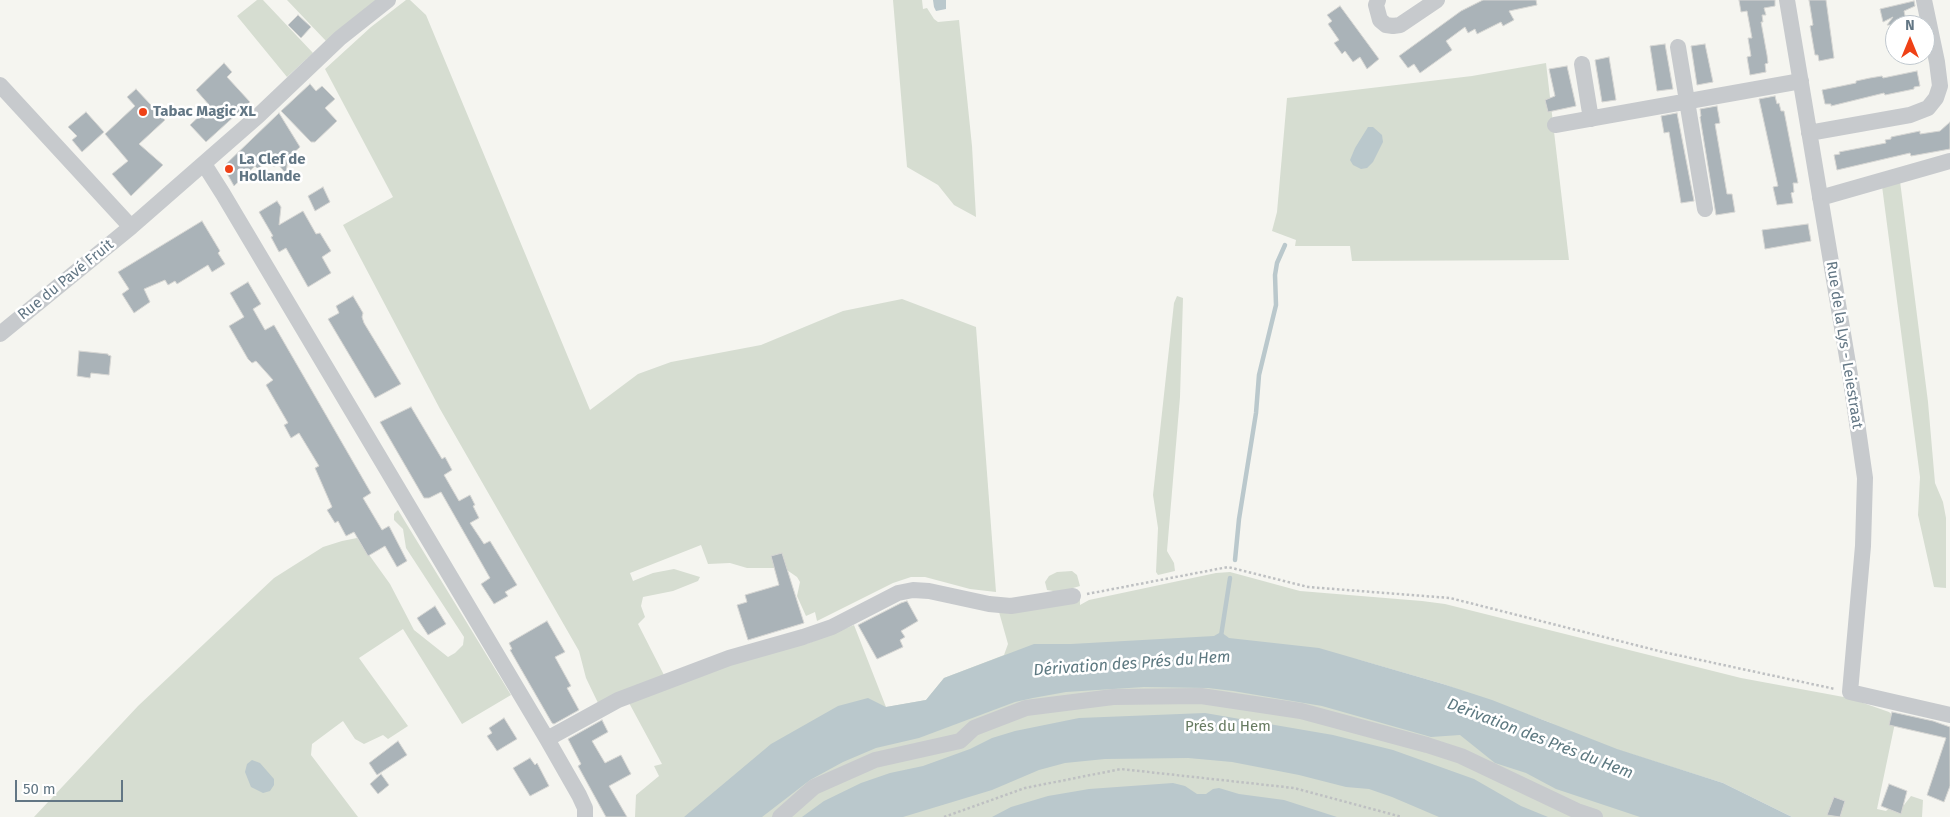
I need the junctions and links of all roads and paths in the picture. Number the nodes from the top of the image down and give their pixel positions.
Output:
1 (388, 0) edge
2 (1378, 0) edge
3 (1437, 0) edge
4 (1787, 0) edge
5 (1924, 0) edge
6 (1678, 47) dead end
7 (1582, 64) dead end
8 (1801, 81) junction
9 (0, 85) edge
10 (1687, 101) junction
11 (1591, 119) junction
12 (1555, 125) dead end
13 (1809, 133) junction
14 (1950, 161) edge
15 (204, 164) junction
16 (1820, 198) junction
17 (1705, 209) dead end
18 (132, 227) junction
19 (0, 334) edge
20 (1073, 596) joint
21 (1850, 692) junction
22 (1933, 711) junction
23 (1950, 715) edge
24 (1950, 720) edge
25 (547, 739) junction
26 (586, 816) edge
27 (780, 817) edge
28 (944, 817) edge
29 (1402, 817) edge
30 (1595, 817) edge

1 - 15 street, Rue du Pavé Fruit
2 - 3 street
4 - 8 street, Rue de la Lys - Leiestraat
5 - 13 street
6 - 10 street
7 - 11 street
8 - 10 street
8 - 13 street, Rue de la Lys - Leiestraat
9 - 18 street
10 - 11 street
10 - 17 street
11 - 12 street
13 - 16 street, Rue de la Lys - Leiestraat
14 - 16 street
15 - 18 street, Rue du Pavé Fruit
15 - 25 street
16 - 21 street, Rue de la Lys - Leiestraat
18 - 19 street, Rue du Pavé Fruit
20 - 21 path
20 - 25 street
21 - 22 street
22 - 23 street
22 - 24 street
25 - 26 street
27 - 30 street
28 - 29 path

